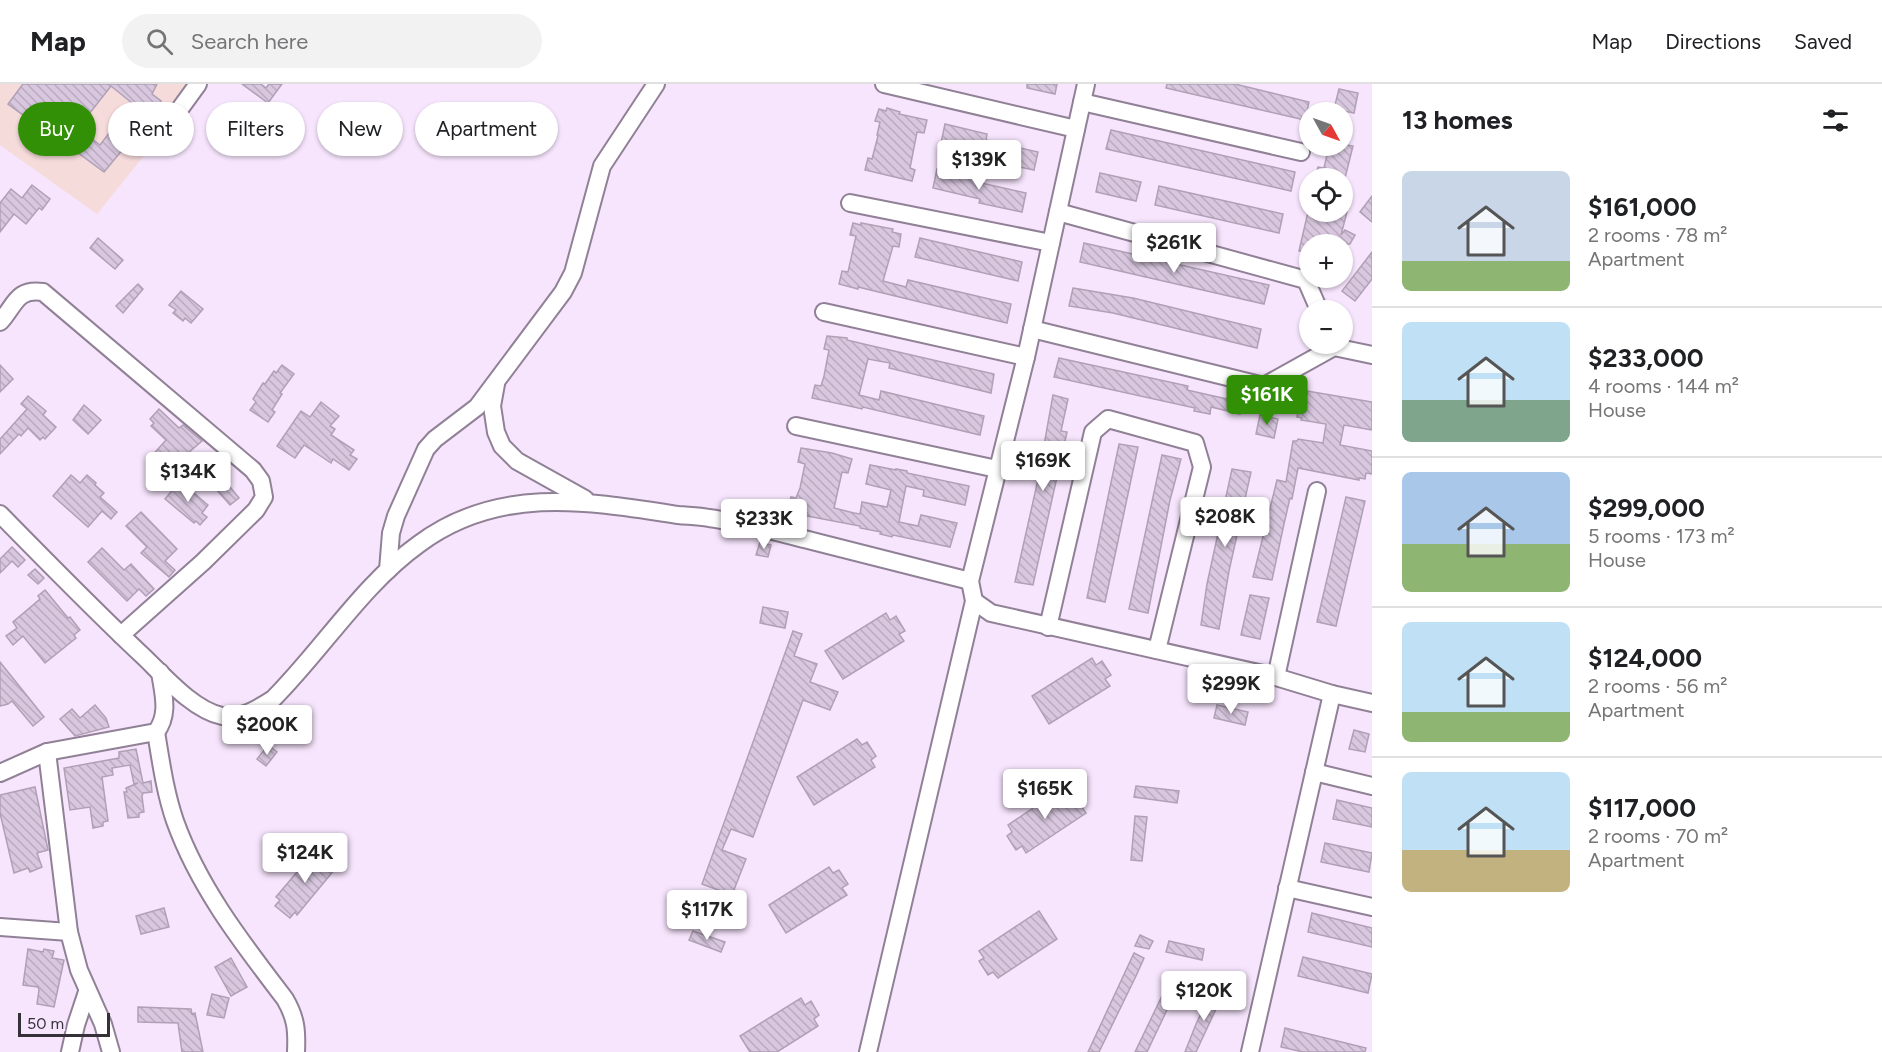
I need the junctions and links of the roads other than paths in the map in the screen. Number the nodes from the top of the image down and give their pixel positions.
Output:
1 (198, 84) edge
2 (656, 84) edge
3 (884, 84) edge
4 (1086, 84) edge
5 (185, 102) edge
6 (1082, 102) junction
7 (1076, 129) junction
8 (1299, 152) edge
9 (850, 203) dead end
10 (1058, 212) junction
11 (1051, 243) junction
12 (1315, 300) edge
13 (824, 312) dead end
14 (0, 322) edge
15 (1032, 329) junction
16 (1353, 350) edge
17 (1318, 354) edge
18 (1372, 355) edge
19 (1026, 357) junction
20 (497, 380) junction
21 (796, 426) dead end
22 (997, 469) junction
23 (1317, 491) dead end
24 (590, 502) junction
25 (0, 514) edge
26 (388, 570) junction
27 (970, 581) junction
28 (974, 601) junction
29 (1048, 627) junction
30 (121, 636) junction
31 (1157, 650) junction
32 (160, 672) junction
33 (1276, 677) junction
34 (1332, 694) junction
35 (1372, 703) edge
36 (156, 732) junction
37 (47, 752) junction
38 (1314, 772) junction
39 (0, 773) edge
40 (1372, 786) edge
41 (1287, 888) junction
42 (1372, 907) edge
43 (0, 927) edge
44 (69, 932) junction
45 (87, 992) junction
46 (70, 1052) edge
47 (111, 1052) edge
48 (297, 1052) edge
49 (868, 1052) edge
50 (1250, 1052) edge

1 - 5 street
2 - 20 street
3 - 7 street
4 - 6 street
6 - 7 street
6 - 8 street
7 - 10 street
9 - 11 street
10 - 11 street
10 - 12 street
11 - 15 street
13 - 19 street
14 - 30 street
15 - 17 street
15 - 19 street
16 - 18 street
19 - 22 street
20 - 24 street
20 - 26 street
21 - 22 street
22 - 27 street
23 - 33 street
24 - 26 street
24 - 27 street
25 - 30 street
26 - 32 street
27 - 28 street
28 - 29 street
28 - 49 street
29 - 31 street
29 - 31 street
30 - 32 street
31 - 33 street
32 - 36 street
33 - 34 street
34 - 35 street
34 - 38 street
36 - 37 street
36 - 48 street
37 - 39 street
37 - 44 street
38 - 40 street
38 - 41 street
41 - 42 street
41 - 50 street
43 - 44 street
44 - 45 street
45 - 46 street
45 - 47 street

